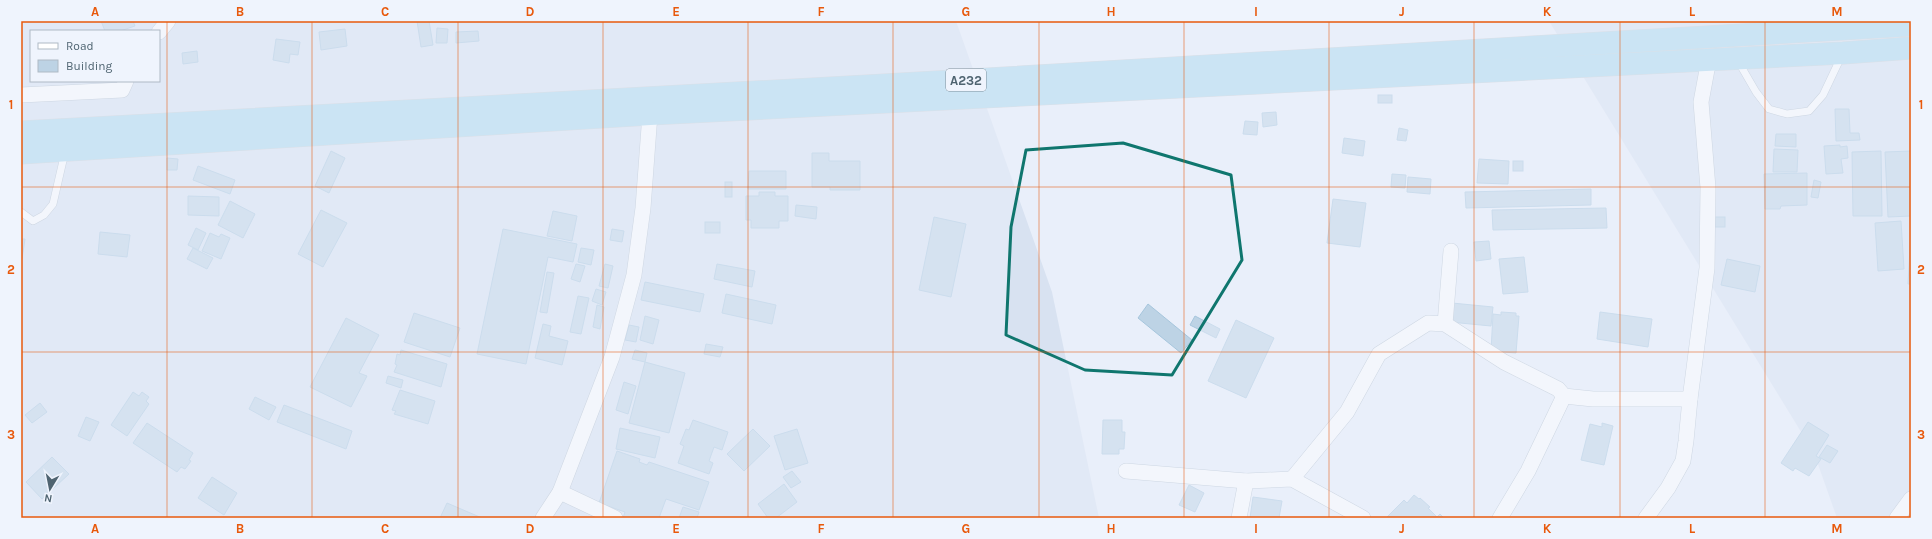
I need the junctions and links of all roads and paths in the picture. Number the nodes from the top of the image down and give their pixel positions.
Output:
1 (168, 21) edge
2 (1911, 25) edge
3 (1801, 26) edge
4 (160, 31) edge
5 (1911, 48) edge
6 (1843, 53) junction
7 (1736, 58) junction
8 (1709, 59) junction
9 (126, 82) edge
10 (21, 95) edge
11 (650, 114) junction
12 (21, 132) edge
13 (65, 150) junction
14 (21, 153) edge
15 (21, 212) edge
16 (1451, 251) dead end
17 (1445, 324) junction
18 (1564, 396) junction
19 (1690, 399) junction
20 (1126, 471) dead end
21 (1292, 479) junction
22 (1246, 481) junction
23 (560, 492) junction
24 (1911, 499) edge
25 (543, 518) edge
26 (615, 518) edge
27 (1239, 518) edge
28 (1363, 518) edge
29 (1500, 518) edge
30 (1646, 518) edge
31 (1897, 518) edge

1 - 4 street
2 - 3 highway, A232
3 - 12 highway, A232
5 - 6 highway, A232
6 - 7 highway, A232
6 - 7 lane
7 - 8 highway, A232
8 - 11 highway, A232
8 - 19 street
9 - 10 street
11 - 13 highway, A232
11 - 23 street
13 - 14 highway, A232
13 - 15 lane
16 - 17 street
17 - 18 street
17 - 21 street
18 - 19 street
18 - 29 street
19 - 30 street
20 - 22 street
21 - 22 street
21 - 28 street
22 - 27 street
23 - 25 street
23 - 26 street
24 - 31 street

